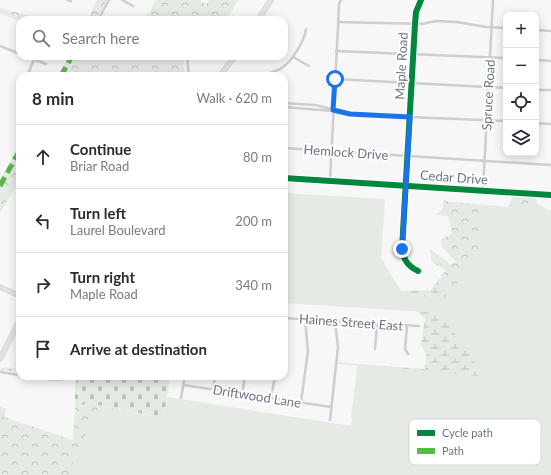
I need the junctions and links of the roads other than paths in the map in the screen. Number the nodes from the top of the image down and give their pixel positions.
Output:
1 (109, 0) edge
2 (122, 0) edge
3 (271, 0) edge
4 (341, 0) edge
5 (421, 0) edge
6 (493, 0) edge
7 (132, 6) dead end
8 (100, 16) edge
9 (261, 16) edge
10 (338, 22) junction
11 (414, 24) junction
12 (492, 28) junction
13 (503, 28) edge
14 (306, 29) dead end
15 (539, 30) edge
16 (551, 31) edge
17 (0, 46) edge
18 (336, 51) junction
19 (16, 52) edge
20 (413, 53) junction
21 (293, 56) junction
22 (490, 57) junction
23 (503, 58) edge
24 (34, 60) joint
25 (187, 60) edge
26 (232, 60) edge
27 (539, 60) edge
28 (551, 61) edge
29 (46, 64) dead end
30 (309, 66) dead end
31 (29, 72) edge
32 (189, 72) edge
33 (223, 72) edge
34 (272, 72) edge
35 (335, 79) junction
36 (412, 83) junction
37 (489, 87) junction
38 (503, 88) edge
39 (539, 90) edge
40 (551, 90) edge
41 (288, 103) edge
42 (288, 107) edge
43 (333, 110) junction
44 (410, 117) junction
45 (487, 121) junction
46 (503, 122) edge
47 (539, 123) edge
48 (551, 124) edge
49 (288, 148) edge
50 (331, 151) junction
51 (408, 156) junction
52 (485, 161) junction
53 (551, 165) edge
54 (288, 178) edge
55 (330, 180) junction
56 (406, 186) junction
57 (483, 190) junction
58 (551, 195) edge
59 (418, 271) dead end
60 (0, 287) edge
61 (16, 294) edge
62 (288, 318) edge
63 (306, 319) junction
64 (335, 321) junction
65 (377, 324) junction
66 (407, 326) junction
67 (419, 326) dead end
68 (16, 328) edge
69 (375, 349) dead end
70 (408, 354) dead end
71 (0, 359) edge
72 (0, 372) edge
73 (16, 374) edge
74 (184, 380) edge
75 (214, 380) edge
76 (244, 380) edge
77 (274, 380) edge
78 (183, 384) junction
79 (213, 389) junction
80 (242, 394) junction
81 (181, 398) dead end
82 (271, 398) junction
83 (301, 402) junction
84 (331, 407) junction
85 (330, 420) dead end

1 - 8 street
2 - 7 street
3 - 9 highway
4 - 10 street
5 - 11 street, Maple Road
6 - 12 street, Spruce Road
10 - 11 street
10 - 18 street
11 - 12 street
11 - 20 street, Maple Road
12 - 13 street
12 - 22 street, Spruce Road
14 - 21 street
15 - 16 street
17 - 19 street
18 - 20 street
18 - 35 street
20 - 22 street
20 - 36 street, Maple Road
21 - 30 street
21 - 34 street
22 - 23 street
22 - 37 street, Spruce Road
24 - 29 street
24 - 31 street
25 - 32 street
26 - 33 highway
27 - 28 street
35 - 36 street
35 - 43 street
36 - 37 street
36 - 44 street, Maple Road
37 - 38 street
37 - 45 street, Spruce Road
39 - 40 street
41 - 43 street
42 - 43 street
43 - 44 street
43 - 50 street
44 - 45 street
44 - 51 street, Maple Road
45 - 46 street
45 - 52 street, Spruce Road
47 - 48 street
49 - 50 street, Hemlock Drive
50 - 51 street, Hemlock Drive
50 - 55 street
51 - 52 street, Hemlock Drive
51 - 56 street, Maple Road
52 - 53 street, Hemlock Drive
52 - 57 street, Spruce Road
54 - 55 street, Cedar Drive
55 - 56 street, Cedar Drive
56 - 57 street, Cedar Drive
56 - 59 street, Maple Road
57 - 58 street, Cedar Drive
60 - 61 street
62 - 63 street, Haines Street East
63 - 64 street, Haines Street East
63 - 83 street
64 - 65 street, Haines Street East
64 - 84 street
65 - 66 street, Haines Street East
65 - 69 street
66 - 67 street, Haines Street East
66 - 70 street
68 - 71 highway
72 - 73 street
74 - 78 street
75 - 79 street
76 - 80 street
77 - 82 street
78 - 79 street, Driftwood Lane
78 - 81 street
79 - 80 street, Driftwood Lane
80 - 82 street, Driftwood Lane
82 - 83 street, Driftwood Lane
83 - 84 street, Driftwood Lane
84 - 85 street

